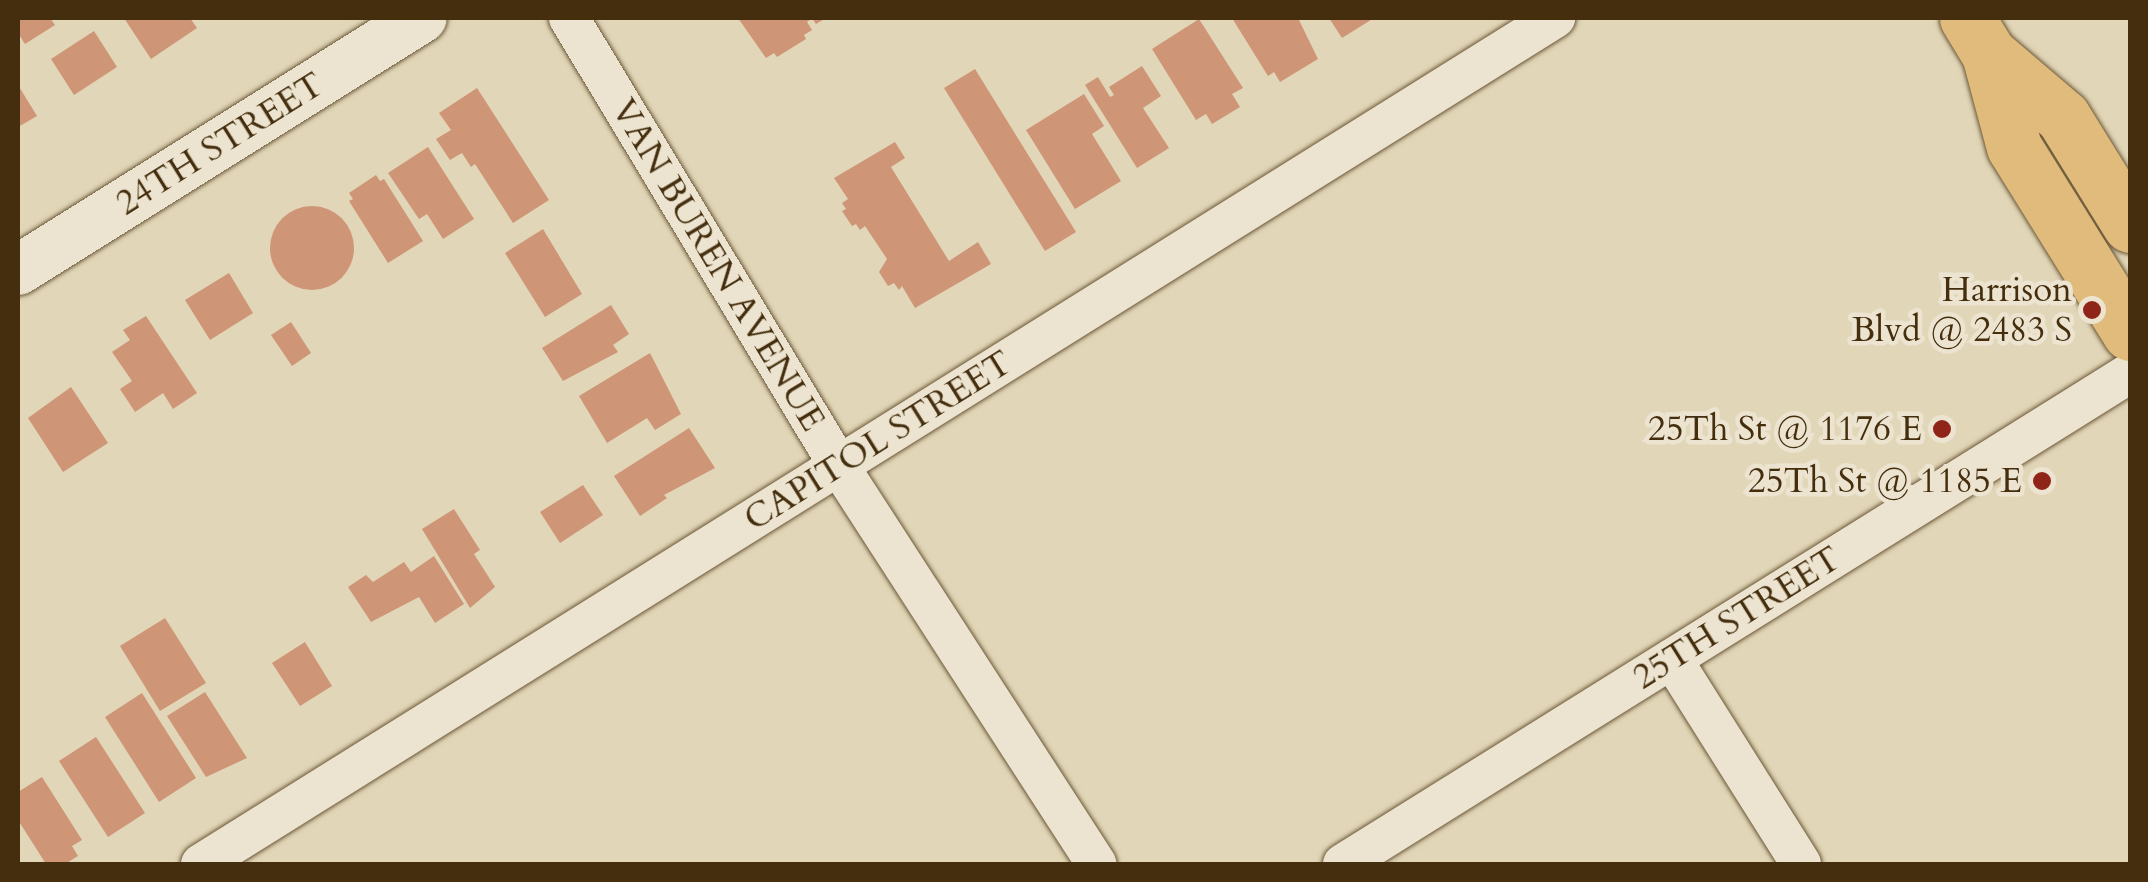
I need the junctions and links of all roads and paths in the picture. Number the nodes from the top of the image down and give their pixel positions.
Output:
1 (422, 18) edge
2 (568, 18) edge
3 (1555, 18) edge
4 (1978, 36) edge
5 (2130, 225) edge
6 (18, 270) edge
7 (2130, 277) edge
8 (2130, 334) edge
9 (2130, 372) edge
10 (839, 466) junction
11 (1672, 659) junction
12 (201, 864) edge
13 (1096, 864) edge
14 (1343, 864) edge
15 (1800, 864) edge

1 - 6 street, 24TH STREET
2 - 10 street, VAN BUREN AVENUE
3 - 10 street, CAPITOL STREET
4 - 5 main road
4 - 7 main road
4 - 8 main road
9 - 11 street, 25TH STREET
10 - 12 street, CAPITOL STREET
10 - 13 street, VAN BUREN AVENUE
11 - 14 street, 25TH STREET
11 - 15 street

